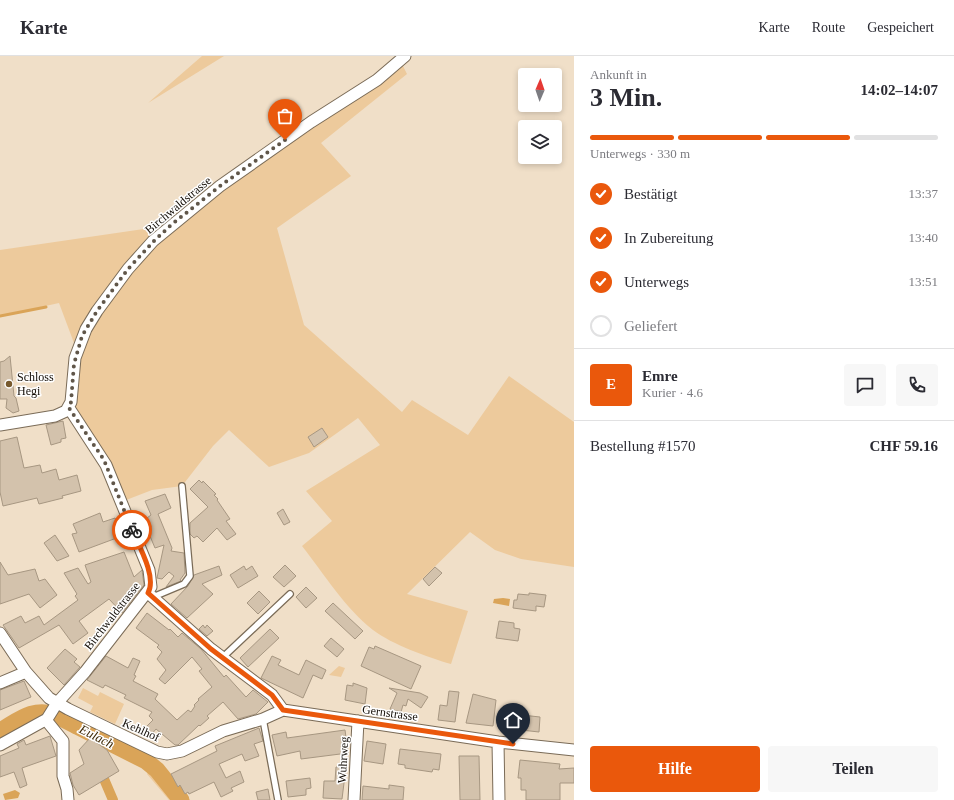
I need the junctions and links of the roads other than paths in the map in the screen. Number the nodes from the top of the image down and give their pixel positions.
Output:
1 (405, 56) edge
2 (69, 408) junction
3 (0, 425) edge
4 (182, 486) dead end
5 (290, 594) dead end
6 (151, 595) junction
7 (0, 633) edge
8 (222, 658) junction
9 (26, 672) junction
10 (0, 683) edge
11 (283, 710) junction
12 (51, 712) junction
13 (263, 719) junction
14 (358, 722) junction
15 (498, 742) junction
16 (0, 745) edge
17 (574, 750) edge
18 (68, 800) edge
19 (278, 800) edge
20 (354, 800) edge
21 (499, 800) edge

1 - 2 street, Birchwaldstrasse
2 - 3 street
2 - 6 street, Birchwaldstrasse
4 - 6 lane
5 - 8 lane
6 - 8 street
6 - 12 street, Birchwaldstrasse
7 - 9 street
8 - 11 street
9 - 10 street
9 - 12 street
11 - 13 street, Kehlhof
11 - 14 street, Gernstrasse
12 - 13 street, Kehlhof
12 - 16 street
12 - 18 street
13 - 19 lane
14 - 15 street, Gernstrasse
14 - 20 street, Wuhrweg
15 - 17 street, Gernstrasse
15 - 21 street

